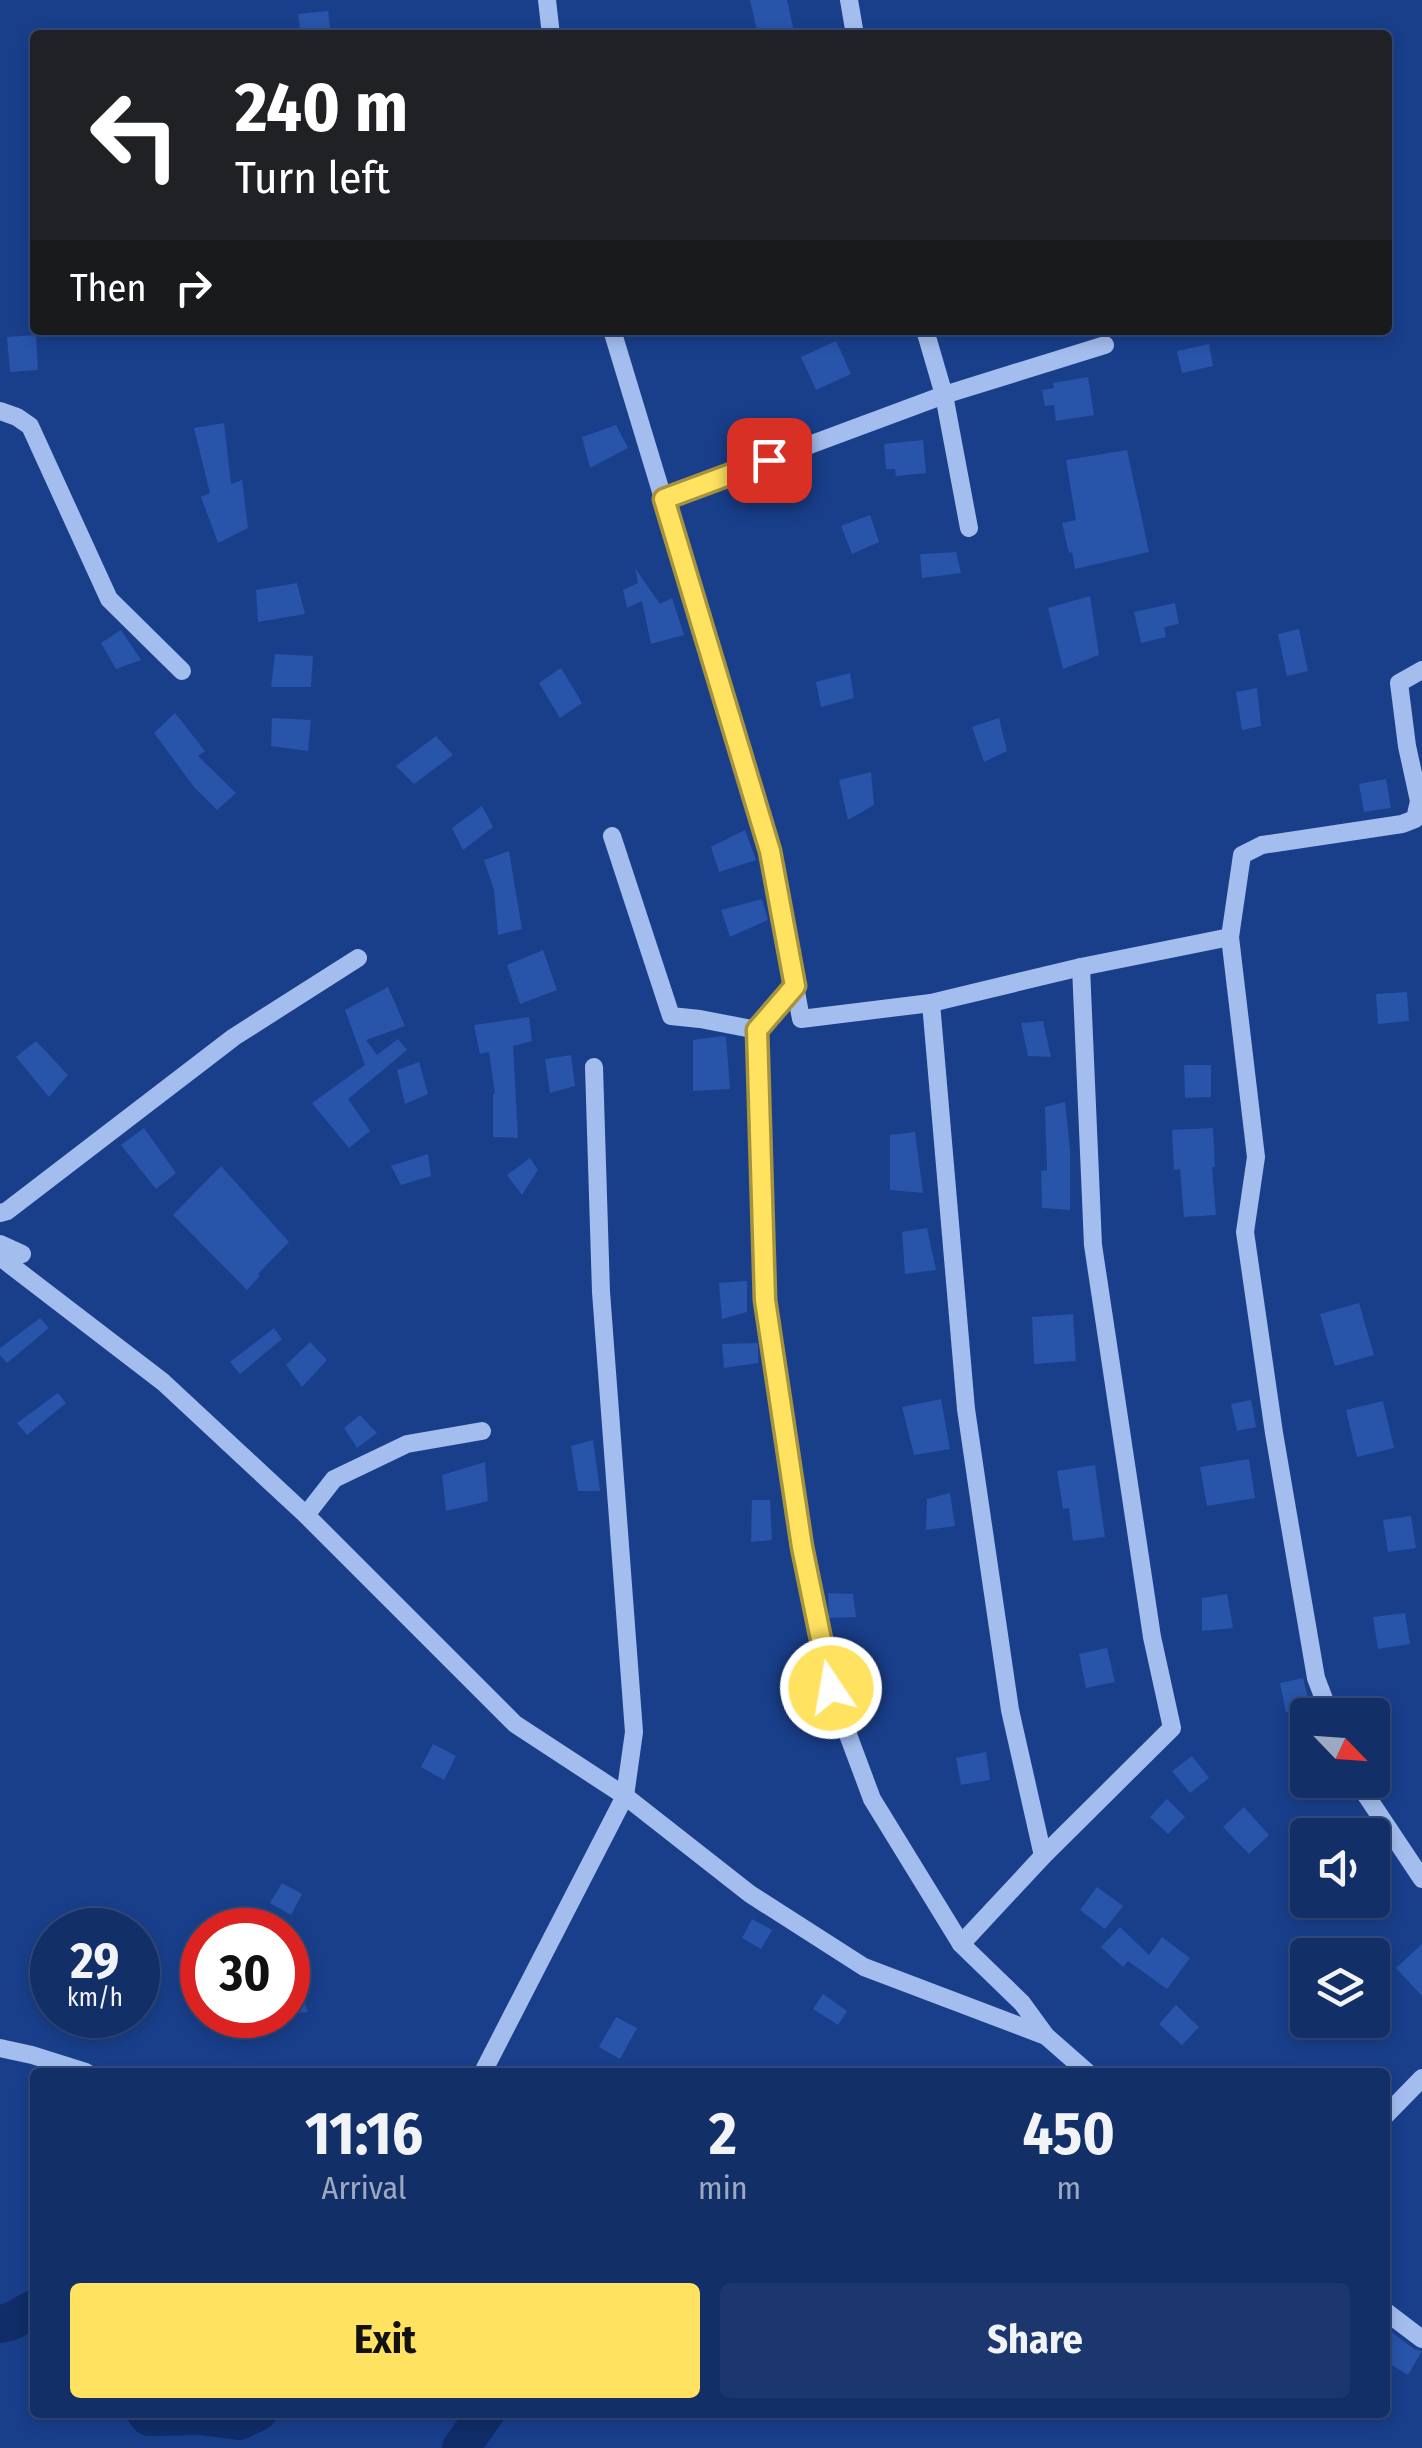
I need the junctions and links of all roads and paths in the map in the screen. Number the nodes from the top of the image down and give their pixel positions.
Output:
1 (546, 0) edge
2 (850, 0) edge
3 (550, 30) edge
4 (854, 30) edge
5 (614, 335) edge
6 (926, 335) edge
7 (1105, 345) dead end
8 (944, 395) junction
9 (0, 411) edge
10 (664, 499) junction
11 (969, 528) dead end
12 (1422, 670) edge
13 (182, 672) dead end
14 (612, 836) dead end
15 (1230, 937) junction
16 (358, 958) dead end
17 (1081, 967) junction
18 (795, 986) junction
19 (932, 1002) junction
20 (757, 1030) junction
21 (594, 1067) dead end
22 (0, 1213) edge
23 (0, 1244) edge
24 (22, 1254) dead end
25 (0, 1257) edge
26 (482, 1430) dead end
27 (306, 1514) junction
28 (1324, 1698) edge
29 (624, 1796) junction
30 (1368, 1798) edge
31 (1044, 1856) junction
32 (1422, 1878) edge
33 (961, 1944) junction
34 (1046, 2036) junction
35 (0, 2048) edge
36 (72, 2068) edge
37 (485, 2068) edge
38 (1083, 2068) edge
39 (1422, 2078) edge
40 (1390, 2111) edge
41 (1390, 2314) edge
42 (1422, 2339) edge

1 - 3 street
2 - 4 street
5 - 10 street
6 - 8 street
7 - 8 street
8 - 10 street
8 - 11 street
9 - 13 street
10 - 18 street
12 - 15 street
14 - 20 street
15 - 17 street
15 - 28 street
16 - 22 street
17 - 19 street
17 - 31 street
18 - 19 street
18 - 20 street
19 - 31 street
20 - 33 street
21 - 29 street
23 - 24 street
25 - 27 street
26 - 27 street
27 - 29 street
29 - 34 street
29 - 37 street
30 - 32 street
31 - 33 street
33 - 34 street
34 - 38 street
35 - 36 street
39 - 40 street
41 - 42 street

